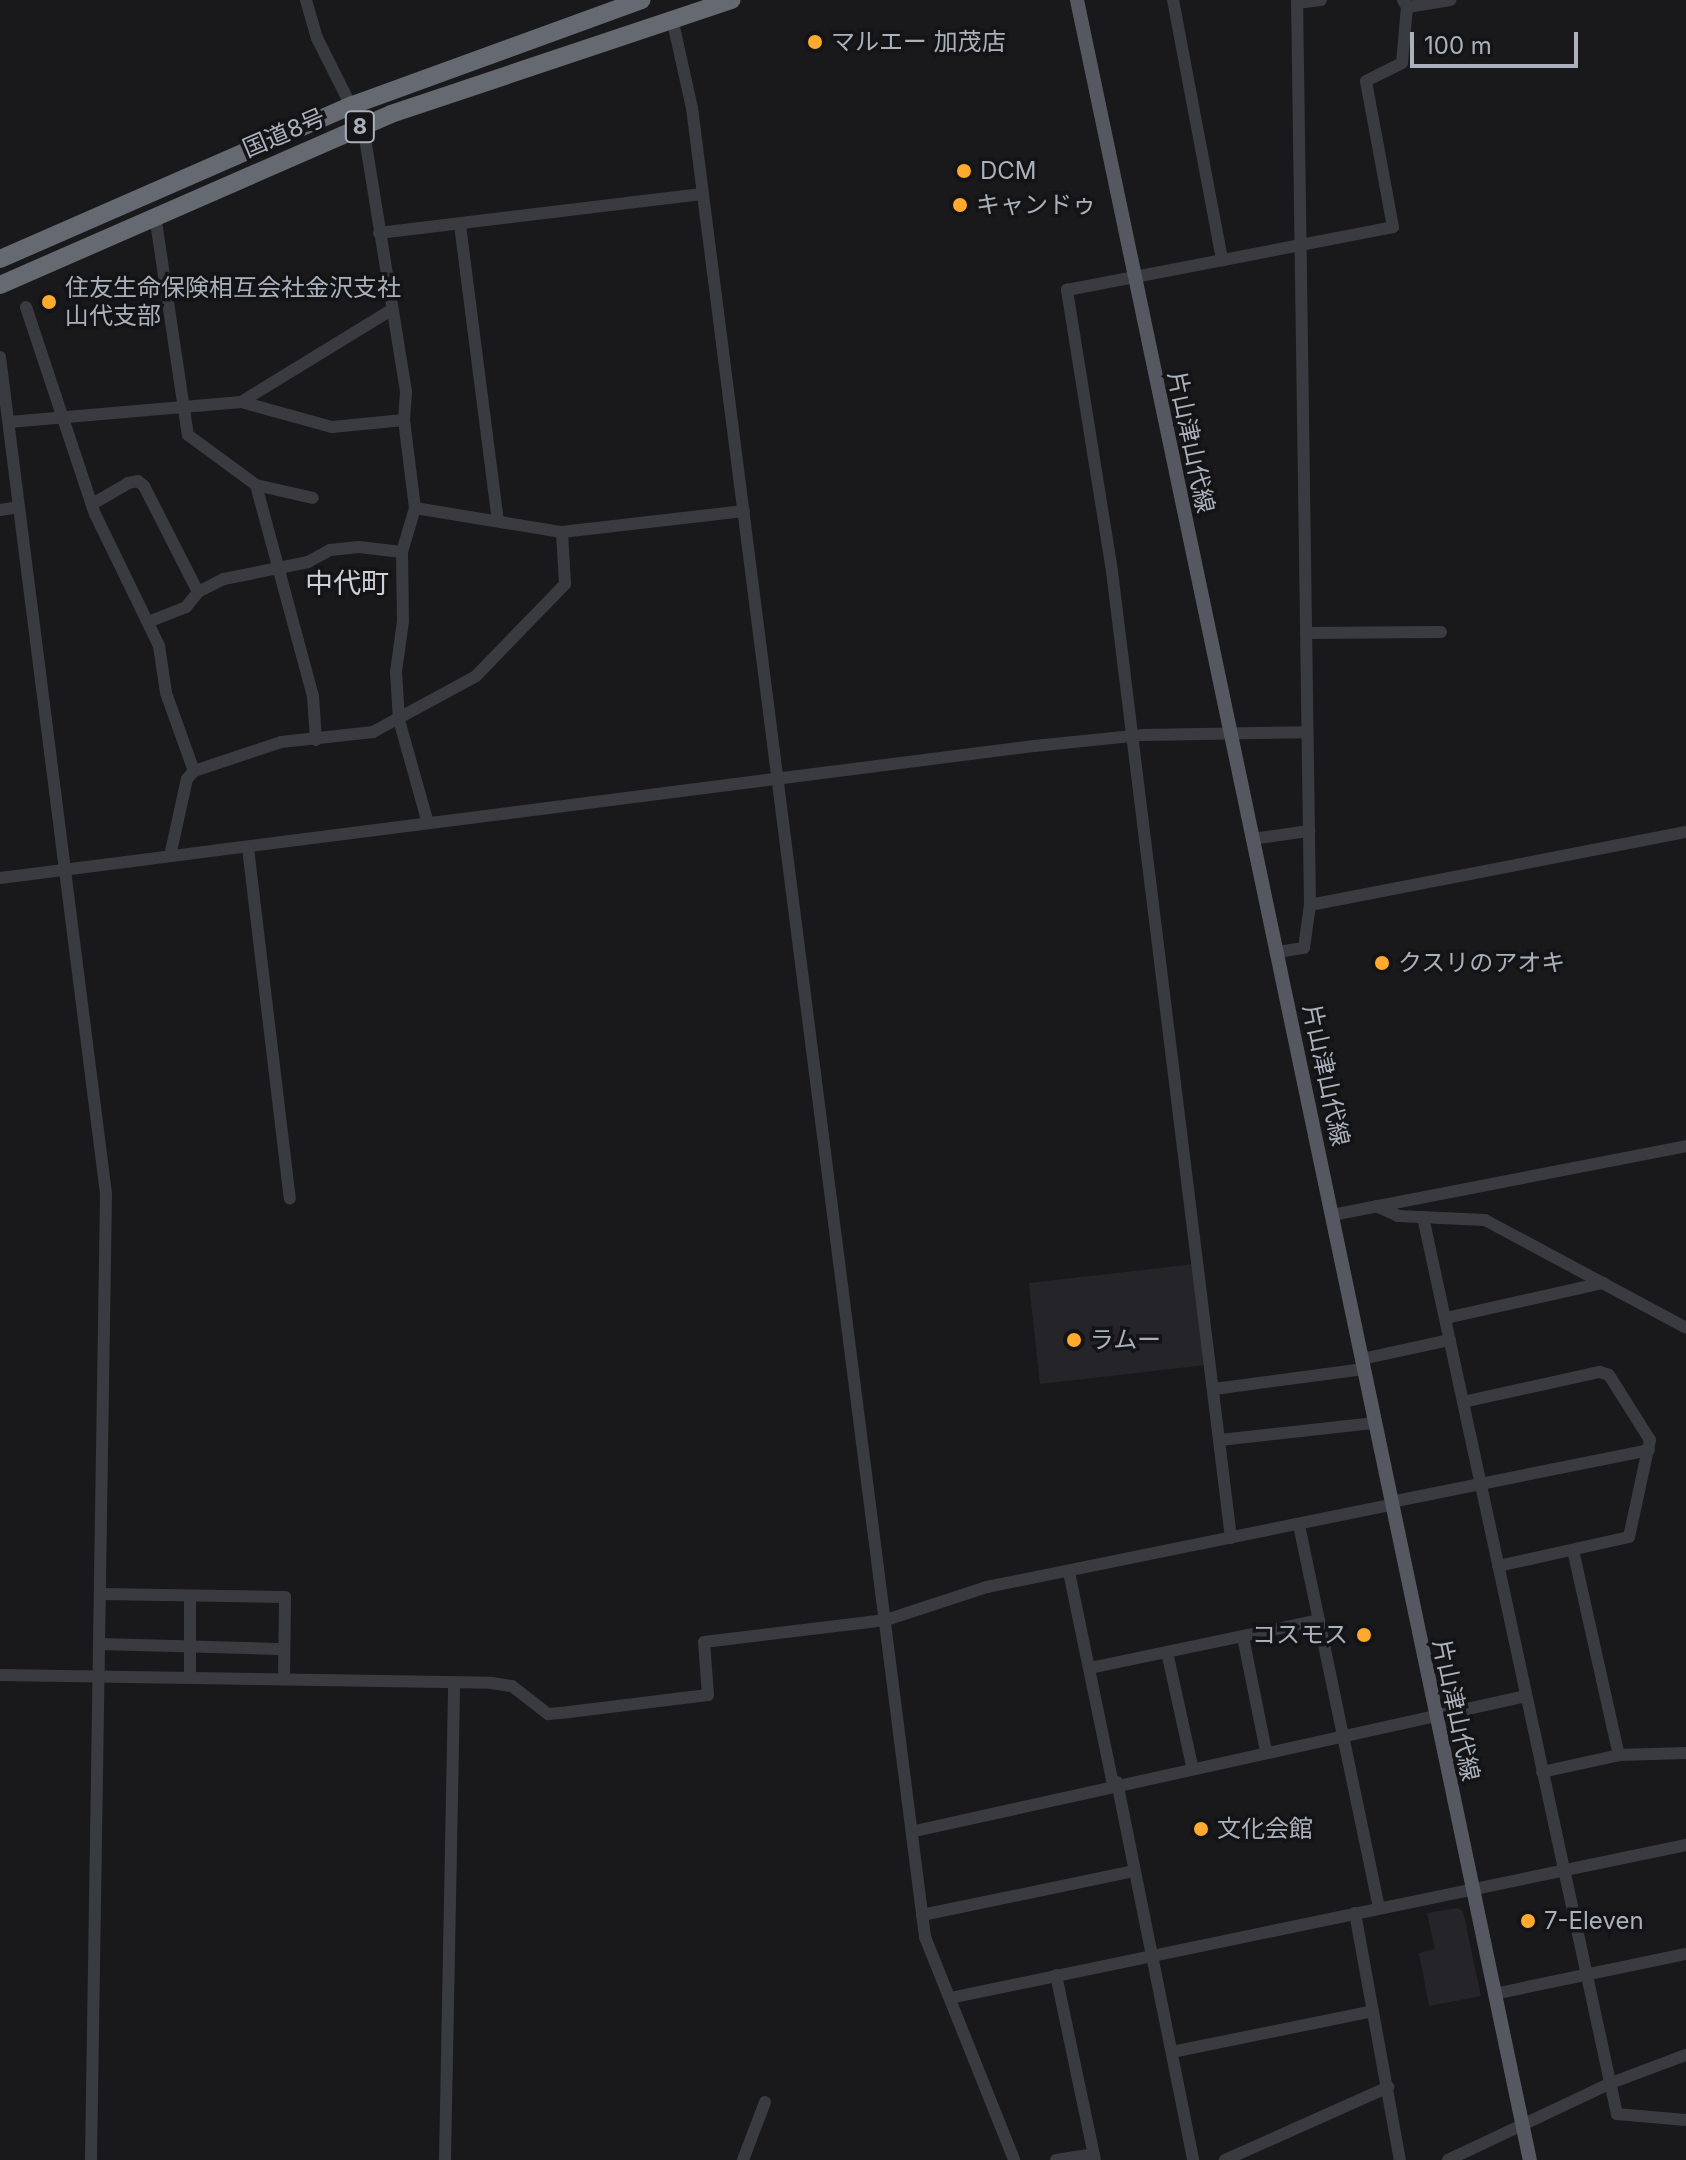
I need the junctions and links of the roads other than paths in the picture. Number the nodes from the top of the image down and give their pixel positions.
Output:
1 (306, 0) edge
2 (642, 0) edge
3 (731, 0) edge
4 (1077, 0) edge
5 (1173, 0) edge
6 (1321, 0) edge
7 (1450, 0) edge
8 (1297, 2) edge
9 (1405, 3) edge
10 (672, 18) junction
11 (353, 105) junction
12 (361, 127) junction
13 (702, 194) junction
14 (155, 215) junction
15 (460, 225) junction
16 (379, 233) junction
17 (1301, 246) junction
18 (0, 259) edge
19 (1222, 260) junction
20 (1135, 278) junction
21 (0, 285) edge
22 (26, 307) dead end
23 (391, 310) junction
24 (0, 357) edge
25 (241, 402) junction
26 (185, 406) junction
27 (64, 418) junction
28 (404, 420) junction
29 (9, 422) junction
30 (256, 485) junction
31 (313, 498) dead end
32 (94, 503) junction
33 (19, 507) junction
34 (415, 508) junction
35 (0, 510) edge
36 (744, 511) junction
37 (498, 520) junction
38 (562, 532) junction
39 (402, 552) junction
40 (280, 564) junction
41 (198, 592) junction
42 (148, 622) junction
43 (1441, 632) dead end
44 (1306, 633) junction
45 (399, 720) junction
46 (1229, 731) junction
47 (1307, 732) junction
48 (1132, 736) junction
49 (316, 740) junction
50 (194, 771) junction
51 (778, 780) junction
52 (428, 823) junction
53 (1309, 831) junction
54 (1686, 832) edge
55 (1252, 839) junction
56 (248, 848) junction
57 (170, 856) junction
58 (66, 869) junction
59 (0, 878) edge
60 (1310, 905) junction
61 (1278, 952) junction
62 (1686, 1146) edge
63 (1455, 1190) junction
64 (290, 1198) dead end
65 (1376, 1206) junction
66 (1332, 1215) junction
67 (1423, 1217) junction
68 (1456, 1217) junction
69 (1603, 1283) junction
70 (1446, 1318) junction
71 (1686, 1328) edge
72 (1450, 1340) junction
73 (1363, 1364) junction
74 (1214, 1389) junction
75 (1463, 1402) junction
76 (1375, 1423) junction
77 (1220, 1440) junction
78 (1649, 1450) junction
79 (1480, 1484) junction
80 (1391, 1504) junction
81 (1299, 1525) junction
82 (1231, 1538) junction
83 (1573, 1550) junction
84 (1498, 1566) junction
85 (1069, 1572) junction
86 (101, 1594) junction
87 (190, 1596) junction
88 (886, 1620) junction
89 (1319, 1620) junction
90 (1243, 1637) junction
91 (100, 1644) junction
92 (189, 1647) junction
93 (284, 1649) junction
94 (1167, 1652) junction
95 (1090, 1668) junction
96 (0, 1675) edge
97 (100, 1677) junction
98 (190, 1677) junction
99 (284, 1678) junction
100 (454, 1682) junction
101 (1526, 1696) junction
102 (1434, 1716) junction
103 (1344, 1734) junction
104 (1266, 1751) junction
105 (1686, 1753) edge
106 (1619, 1755) junction
107 (1192, 1766) junction
108 (1542, 1772) junction
109 (1115, 1783) junction
110 (915, 1831) junction
111 (1686, 1845) edge
112 (1565, 1870) junction
113 (1134, 1871) junction
114 (1473, 1888) junction
115 (1379, 1907) junction
116 (1355, 1913) junction
117 (922, 1915) junction
118 (1686, 1954) edge
119 (1151, 1956) junction
120 (1056, 1975) junction
121 (1587, 1975) junction
122 (1494, 1994) junction
123 (950, 1998) junction
124 (1373, 2011) junction
125 (1172, 2052) junction
126 (1686, 2055) edge
127 (1611, 2083) junction
128 (1388, 2087) junction
129 (765, 2102) dead end
130 (1686, 2120) edge
131 (1521, 2123) junction
132 (1094, 2157) edge
133 (91, 2160) edge
134 (445, 2160) edge
135 (743, 2160) edge
136 (1014, 2160) edge
137 (1056, 2160) edge
138 (1193, 2160) edge
139 (1225, 2160) edge
140 (1400, 2160) edge
141 (1448, 2160) edge
142 (1530, 2160) edge

1 - 11 street
2 - 11 highway, 国道8号 / 8
3 - 10 highway, 国道8号 / 8
4 - 20 main road, 片山津山代線
5 - 19 street
6 - 8 street
7 - 9 street
8 - 17 street
9 - 17 street
10 - 12 highway, 国道8号 / 8
10 - 13 street
11 - 12 street
11 - 18 highway, 国道8号 / 8
12 - 14 highway, 国道8号 / 8
12 - 16 street
13 - 15 street
13 - 36 street
14 - 21 highway, 国道8号 / 8
14 - 26 street
15 - 16 street
15 - 37 street
16 - 23 street
17 - 19 street
17 - 44 street
19 - 20 street
20 - 46 main road, 片山津山代線
20 - 48 street
22 - 27 street
23 - 25 street
23 - 28 street
24 - 29 street
25 - 26 street
25 - 28 street
26 - 27 street
26 - 30 street
27 - 29 street
27 - 32 street
28 - 34 street
29 - 33 street
30 - 31 street
30 - 40 street
32 - 41 street
32 - 42 street
33 - 35 street
33 - 58 street
34 - 37 street
34 - 39 street
36 - 38 street
36 - 51 street
37 - 38 street
38 - 45 street
39 - 40 street
39 - 45 street
40 - 41 street
40 - 49 street
41 - 42 street
42 - 50 street
43 - 44 street
44 - 47 street
45 - 49 street
45 - 52 street
46 - 47 street
46 - 48 street
46 - 55 main road, 片山津山代線
47 - 53 street
48 - 51 street
48 - 74 street
49 - 50 street
50 - 57 street
51 - 52 street
51 - 88 street
52 - 56 street
53 - 55 street
53 - 60 street
54 - 60 street
55 - 61 main road, 片山津山代線
56 - 57 street
56 - 64 street
57 - 58 street
58 - 59 street
58 - 86 street
60 - 61 street
61 - 66 main road, 片山津山代線
62 - 63 street
63 - 65 street
63 - 68 street
65 - 66 street
65 - 67 street
66 - 73 main road, 片山津山代線
67 - 68 street
67 - 70 street
68 - 69 street
69 - 70 street
69 - 71 street
70 - 72 street
72 - 73 street
72 - 75 street
73 - 74 street
73 - 76 main road, 片山津山代線
74 - 77 street
75 - 78 street
75 - 79 street
76 - 77 street
76 - 80 main road, 片山津山代線
77 - 82 street
78 - 79 street
78 - 83 street
79 - 80 street
79 - 84 street
80 - 81 street
80 - 102 main road, 片山津山代線
81 - 82 street
81 - 89 street
82 - 85 street
83 - 84 street
83 - 106 street
84 - 101 street
85 - 88 street
85 - 95 street
86 - 87 street
86 - 91 street
87 - 92 street
87 - 93 street
88 - 100 street
88 - 110 street
89 - 90 street
89 - 103 street
90 - 94 street
90 - 104 street
91 - 92 street
91 - 97 street
92 - 93 street
92 - 98 street
93 - 99 street
94 - 95 street
94 - 107 street
95 - 109 street
96 - 97 street
97 - 98 street
97 - 133 street
98 - 99 street
99 - 100 street
100 - 134 street
101 - 102 street
101 - 108 street
102 - 103 street
102 - 114 main road, 片山津山代線
103 - 104 street
103 - 115 street
104 - 107 street
105 - 106 street
106 - 108 street
107 - 109 street
108 - 112 street
109 - 110 street
109 - 113 street
110 - 117 street
111 - 112 street
112 - 114 street
112 - 121 street
113 - 117 street
113 - 119 street
114 - 115 street
114 - 122 main road, 片山津山代線
115 - 116 street
116 - 119 street
116 - 124 street
117 - 123 street
118 - 121 street
119 - 120 street
119 - 125 street
120 - 123 street
120 - 132 street
121 - 122 street
121 - 127 street
122 - 131 main road, 片山津山代線
123 - 136 street
124 - 125 street
124 - 128 street
125 - 138 street
126 - 127 street
127 - 130 street
127 - 131 street
128 - 139 street
128 - 140 street
129 - 135 street
131 - 141 street
131 - 142 main road, 片山津山代線
132 - 137 street

